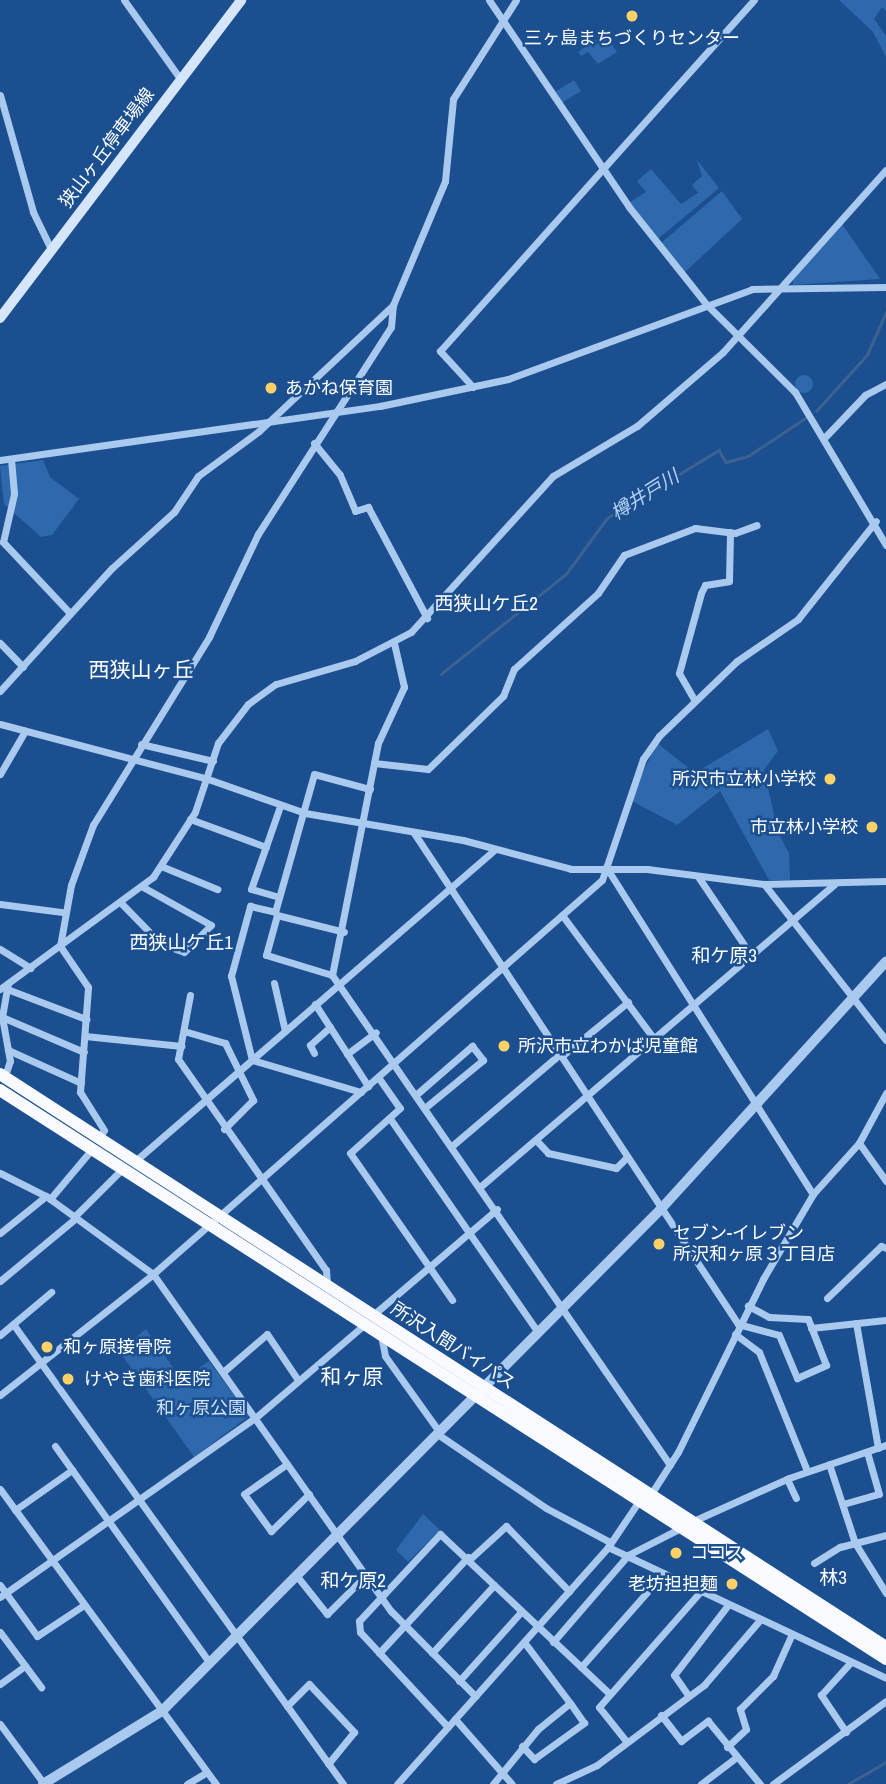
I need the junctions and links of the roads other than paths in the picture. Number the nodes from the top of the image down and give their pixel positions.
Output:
1 (124, 0) edge
2 (241, 0) edge
3 (489, 0) edge
4 (516, 0) edge
5 (754, 0) edge
6 (505, 21) junction
7 (181, 79) junction
8 (0, 94) edge
9 (600, 169) junction
10 (886, 170) edge
11 (51, 249) junction
12 (886, 287) edge
13 (783, 288) junction
14 (393, 305) junction
15 (707, 305) junction
16 (0, 318) edge
17 (737, 333) junction
18 (886, 384) edge
19 (473, 387) junction
20 (332, 413) junction
21 (273, 418) junction
22 (826, 436) junction
23 (314, 443) junction
24 (11, 459) junction
25 (0, 460) edge
26 (876, 521) junction
27 (757, 525) dead end
28 (730, 532) junction
29 (886, 545) edge
30 (70, 613) junction
31 (426, 618) junction
32 (394, 642) junction
33 (0, 643) edge
34 (23, 667) junction
35 (0, 691) edge
36 (695, 701) junction
37 (0, 724) edge
38 (25, 731) junction
39 (141, 744) junction
40 (132, 760) junction
41 (213, 761) junction
42 (374, 763) junction
43 (0, 774) edge
44 (208, 779) junction
45 (370, 789) junction
46 (280, 806) junction
47 (305, 813) junction
48 (191, 819) junction
49 (361, 827) junction
50 (414, 833) junction
51 (266, 847) junction
52 (494, 850) junction
53 (161, 866) junction
54 (606, 867) junction
55 (699, 878) junction
56 (886, 881) edge
57 (764, 884) junction
58 (835, 884) junction
59 (143, 887) junction
60 (451, 887) junction
61 (217, 890) dead end
62 (279, 897) junction
63 (0, 904) edge
64 (122, 904) junction
65 (62, 912) junction
66 (562, 915) junction
67 (792, 920) junction
68 (344, 932) junction
69 (60, 946) junction
70 (0, 949) edge
71 (751, 955) junction
72 (886, 962) edge
73 (504, 967) junction
74 (32, 968) junction
75 (332, 975) junction
76 (340, 982) junction
77 (274, 983) dead end
78 (5, 987) edge
79 (190, 995) dead end
80 (852, 998) junction
81 (628, 1002) junction
82 (315, 1004) junction
83 (694, 1005) junction
84 (2, 1017) junction
85 (86, 1019) junction
86 (330, 1027) junction
87 (184, 1031) junction
88 (285, 1031) junction
89 (376, 1032) junction
90 (85, 1036) junction
91 (654, 1039) junction
92 (886, 1040) edge
93 (181, 1046) junction
94 (8, 1050) junction
95 (84, 1052) junction
96 (314, 1053) dead end
97 (347, 1054) junction
98 (562, 1054) junction
99 (252, 1060) junction
100 (396, 1061) junction
101 (236, 1074) junction
102 (379, 1077) junction
103 (1, 1083) edge
104 (81, 1083) junction
105 (368, 1086) junction
106 (361, 1092) junction
107 (418, 1093) junction
108 (886, 1093) edge
109 (589, 1095) junction
110 (207, 1100) junction
111 (758, 1101) junction
112 (427, 1106) junction
113 (391, 1120) junction
114 (224, 1129) junction
115 (99, 1138) junction
116 (536, 1140) junction
117 (859, 1143) junction
118 (453, 1144) junction
119 (92, 1149) junction
120 (627, 1157) junction
121 (134, 1162) junction
122 (122, 1169) junction
123 (0, 1173) edge
124 (260, 1180) junction
125 (886, 1181) edge
126 (481, 1186) junction
127 (813, 1194) junction
128 (48, 1197) junction
129 (497, 1209) junction
130 (660, 1210) junction
131 (220, 1215) junction
132 (75, 1218) junction
133 (210, 1225) junction
134 (0, 1233) edge
135 (469, 1233) junction
136 (886, 1248) edge
137 (429, 1267) junction
138 (153, 1274) junction
139 (0, 1281) edge
140 (327, 1285) junction
141 (51, 1292) dead end
142 (828, 1298) dead end
143 (452, 1300) dead end
144 (563, 1305) junction
145 (748, 1306) junction
146 (369, 1320) junction
147 (886, 1320) edge
148 (856, 1323) junction
149 (13, 1324) junction
150 (738, 1324) junction
151 (811, 1328) junction
152 (537, 1331) junction
153 (735, 1334) junction
154 (0, 1335) edge
155 (382, 1335) junction
156 (42, 1366) junction
157 (223, 1372) junction
158 (298, 1380) junction
159 (479, 1391) junction
160 (0, 1395) edge
161 (255, 1418) junction
162 (437, 1432) junction
163 (886, 1445) edge
164 (55, 1446) dead end
165 (878, 1448) junction
166 (867, 1452) junction
167 (287, 1464) junction
168 (830, 1464) junction
169 (670, 1465) junction
170 (72, 1470) junction
171 (807, 1471) junction
172 (787, 1479) junction
173 (0, 1489) edge
174 (309, 1494) junction
175 (651, 1494) junction
176 (796, 1498) dead end
177 (138, 1500) junction
178 (639, 1501) junction
179 (842, 1504) junction
180 (15, 1510) junction
181 (108, 1522) junction
182 (686, 1525) junction
183 (337, 1534) junction
184 (886, 1535) edge
185 (855, 1543) junction
186 (609, 1545) junction
187 (628, 1555) junction
188 (469, 1558) junction
189 (52, 1561) junction
190 (814, 1563) dead end
191 (664, 1573) junction
192 (296, 1575) junction
193 (366, 1575) junction
194 (494, 1585) junction
195 (0, 1586) edge
196 (569, 1591) junction
197 (700, 1592) junction
198 (886, 1593) edge
199 (3, 1595) edge
200 (381, 1597) junction
201 (84, 1605) junction
202 (728, 1605) junction
203 (521, 1612) junction
204 (760, 1620) junction
205 (406, 1626) junction
206 (536, 1627) junction
207 (0, 1632) edge
208 (236, 1636) junction
209 (791, 1636) junction
210 (524, 1642) junction
211 (553, 1642) junction
212 (3, 1643) edge
213 (379, 1653) junction
214 (432, 1653) junction
215 (884, 1654) edge
216 (210, 1663) junction
217 (850, 1664) junction
218 (25, 1666) junction
219 (581, 1667) junction
220 (869, 1670) junction
221 (886, 1678) edge
222 (459, 1681) junction
223 (0, 1684) edge
224 (41, 1687) dead end
225 (608, 1693) junction
226 (688, 1695) junction
227 (475, 1696) junction
228 (886, 1701) edge
229 (570, 1703) junction
230 (287, 1706) junction
231 (162, 1711) junction
232 (661, 1715) junction
233 (455, 1719) junction
234 (0, 1724) edge
235 (448, 1727) junction
236 (846, 1732) junction
237 (626, 1741) junction
238 (523, 1746) junction
239 (727, 1747) junction
240 (734, 1759) junction
241 (328, 1763) junction
242 (498, 1771) junction
243 (207, 1772) junction
244 (44, 1784) edge
245 (187, 1784) edge
246 (216, 1784) edge
247 (343, 1784) edge
248 (397, 1784) edge
249 (493, 1784) edge
250 (512, 1784) edge
251 (556, 1784) edge
252 (701, 1784) edge
253 (760, 1784) edge
254 (773, 1784) edge

1 - 7 street
2 - 7 main road, 狭山ヶ丘停車場線
3 - 6 street
4 - 6 street
5 - 9 street
6 - 9 street
6 - 14 street
7 - 11 main road, 狭山ヶ丘停車場線
8 - 11 street
9 - 15 street
9 - 19 street
10 - 13 street
11 - 16 main road, 狭山ヶ丘停車場線
12 - 13 street
13 - 15 street
13 - 17 street
14 - 20 street
14 - 21 street
15 - 17 street
15 - 19 street
17 - 22 street
17 - 31 street
18 - 22 street
19 - 20 street
20 - 21 street
20 - 23 street
21 - 24 street
21 - 30 street
22 - 26 street
23 - 31 street
23 - 39 street
24 - 25 street
24 - 30 street
26 - 29 street
26 - 36 street
27 - 28 street
28 - 36 street
28 - 42 street
30 - 34 street
31 - 32 street
32 - 41 street
32 - 42 street
33 - 34 street
34 - 35 street
36 - 54 street
37 - 38 street
38 - 40 street
38 - 43 street
39 - 40 street
39 - 41 street
40 - 44 street
40 - 65 street
41 - 44 street
42 - 45 street
44 - 46 street
44 - 48 street
45 - 47 street
45 - 49 street
46 - 47 street
46 - 51 street
47 - 49 street
47 - 62 street
48 - 51 street
48 - 53 street
49 - 50 street
49 - 68 street
50 - 52 street
50 - 60 street
51 - 62 street
52 - 54 street
52 - 60 street
53 - 59 street
53 - 61 street
54 - 55 street
54 - 66 street
54 - 83 street
55 - 57 street
55 - 71 street
56 - 58 street
57 - 58 street
57 - 67 street
58 - 67 street
59 - 64 street
59 - 64 street
60 - 73 street
60 - 76 street
62 - 99 street
63 - 65 street
64 - 69 street
65 - 69 street
66 - 73 street
66 - 81 street
67 - 71 street
67 - 80 street
68 - 75 street
68 - 75 street
69 - 74 street
69 - 85 street
70 - 74 street
71 - 83 street
72 - 80 street
73 - 98 street
73 - 100 street
74 - 78 street
75 - 76 street
76 - 82 street
76 - 89 street
77 - 88 street
78 - 84 street
78 - 85 street
79 - 87 street
80 - 92 street
80 - 111 street
81 - 91 street
81 - 98 street
82 - 86 street
82 - 88 street
83 - 91 street
83 - 111 street
84 - 94 street
84 - 95 street
85 - 90 street
86 - 96 street
86 - 97 street
87 - 93 street
87 - 101 street
88 - 99 street
89 - 97 street
89 - 100 street
90 - 93 street
90 - 95 street
91 - 109 street
93 - 110 street
94 - 103 street
94 - 104 street
95 - 104 street
97 - 105 street
98 - 109 street
98 - 118 street
99 - 101 street
99 - 106 street
100 - 102 street
100 - 107 street
101 - 110 street
101 - 114 street
102 - 105 street
102 - 113 street
103 - 115 highway, 所沢入間バイパス
103 - 119 highway, 所沢入間バイパス
104 - 115 street
105 - 106 street
106 - 124 street
107 - 112 street
107 - 112 street
108 - 117 street
109 - 116 street
109 - 120 street
110 - 114 street
110 - 121 street
111 - 127 street
111 - 130 street
112 - 118 street
113 - 135 street
113 - 137 street
114 - 124 street
115 - 121 highway, 所沢入間バイパス
116 - 120 street
116 - 126 street
117 - 125 street
117 - 127 street
118 - 126 street
119 - 122 highway, 所沢入間バイパス
119 - 128 street
120 - 130 street
121 - 131 highway, 所沢入間バイパス
122 - 132 street
122 - 133 highway, 所沢入間バイパス
123 - 128 street
124 - 131 street
124 - 140 street
126 - 129 street
127 - 145 street
128 - 132 street
128 - 134 street
129 - 135 street
129 - 144 street
130 - 144 street
130 - 150 street
131 - 133 street
131 - 140 highway, 所沢入間バイパス
132 - 138 street
132 - 139 street
133 - 138 street
133 - 146 highway, 所沢入間バイパス
135 - 137 street
135 - 152 street
136 - 142 street
137 - 143 street
137 - 146 street
138 - 156 street
138 - 157 street
140 - 146 highway, 所沢入間バイパス
141 - 149 street
144 - 152 street
144 - 169 street
145 - 150 street
145 - 151 street
146 - 155 highway, 所沢入間バイパス
146 - 158 street
146 - 159 highway, 所沢入間バイパス
147 - 148 street
148 - 151 street
148 - 165 street
149 - 154 street
149 - 156 street
150 - 151 street
150 - 153 street
152 - 159 street
153 - 169 street
153 - 171 street
155 - 159 highway, 所沢入間バイパス
155 - 162 street
156 - 160 street
156 - 177 street
157 - 158 street
157 - 161 street
158 - 161 street
159 - 162 street
159 - 175 highway, 所沢入間バイパス
159 - 178 highway, 所沢入間バイパス
161 - 167 street
161 - 177 street
162 - 183 street
162 - 186 street
163 - 165 street
164 - 170 street
165 - 166 street
166 - 168 street
166 - 179 street
167 - 174 street
167 - 174 street
168 - 171 street
168 - 179 street
169 - 175 street
170 - 180 street
170 - 181 street
171 - 172 street
172 - 176 street
172 - 182 street
173 - 180 street
174 - 183 street
175 - 182 highway, 所沢入間バイパス
177 - 181 street
177 - 208 street
178 - 182 highway, 所沢入間バイパス
178 - 186 street
179 - 185 street
180 - 189 street
181 - 189 street
181 - 216 street
182 - 187 street
182 - 215 highway, 所沢入間バイパス
183 - 192 street
183 - 193 street
184 - 185 street
185 - 190 street
185 - 198 street
186 - 187 street
186 - 196 street
187 - 191 street
187 - 211 street
188 - 194 street
188 - 196 street
188 - 200 street
188 - 205 street
189 - 199 street
189 - 201 street
191 - 197 street
191 - 219 street
192 - 193 street
192 - 208 street
193 - 200 street
194 - 203 street
194 - 214 street
195 - 199 street
196 - 206 street
197 - 202 street
197 - 225 street
199 - 201 street
200 - 205 street
200 - 213 street
201 - 231 street
202 - 204 street
202 - 226 street
203 - 206 street
203 - 222 street
204 - 209 street
204 - 226 street
205 - 213 street
205 - 214 street
206 - 210 street
206 - 211 street
207 - 212 street
208 - 216 street
208 - 230 street
209 - 217 street
209 - 239 street
210 - 227 street
210 - 229 street
211 - 219 street
212 - 218 street
213 - 235 street
214 - 222 street
215 - 220 street
216 - 231 street
217 - 220 street
217 - 236 street
218 - 223 street
218 - 224 street
219 - 225 street
220 - 221 street
222 - 227 street
225 - 237 street
226 - 232 street
227 - 233 street
228 - 236 street
229 - 238 street
229 - 238 street
230 - 241 street
230 - 241 street
231 - 243 street
231 - 244 street
232 - 237 street
232 - 239 street
233 - 235 street
233 - 242 street
234 - 244 street
235 - 248 street
236 - 254 street
237 - 251 street
238 - 242 street
239 - 240 street
240 - 252 street
240 - 253 street
241 - 247 street
242 - 249 street
242 - 250 street
243 - 245 street
243 - 246 street

